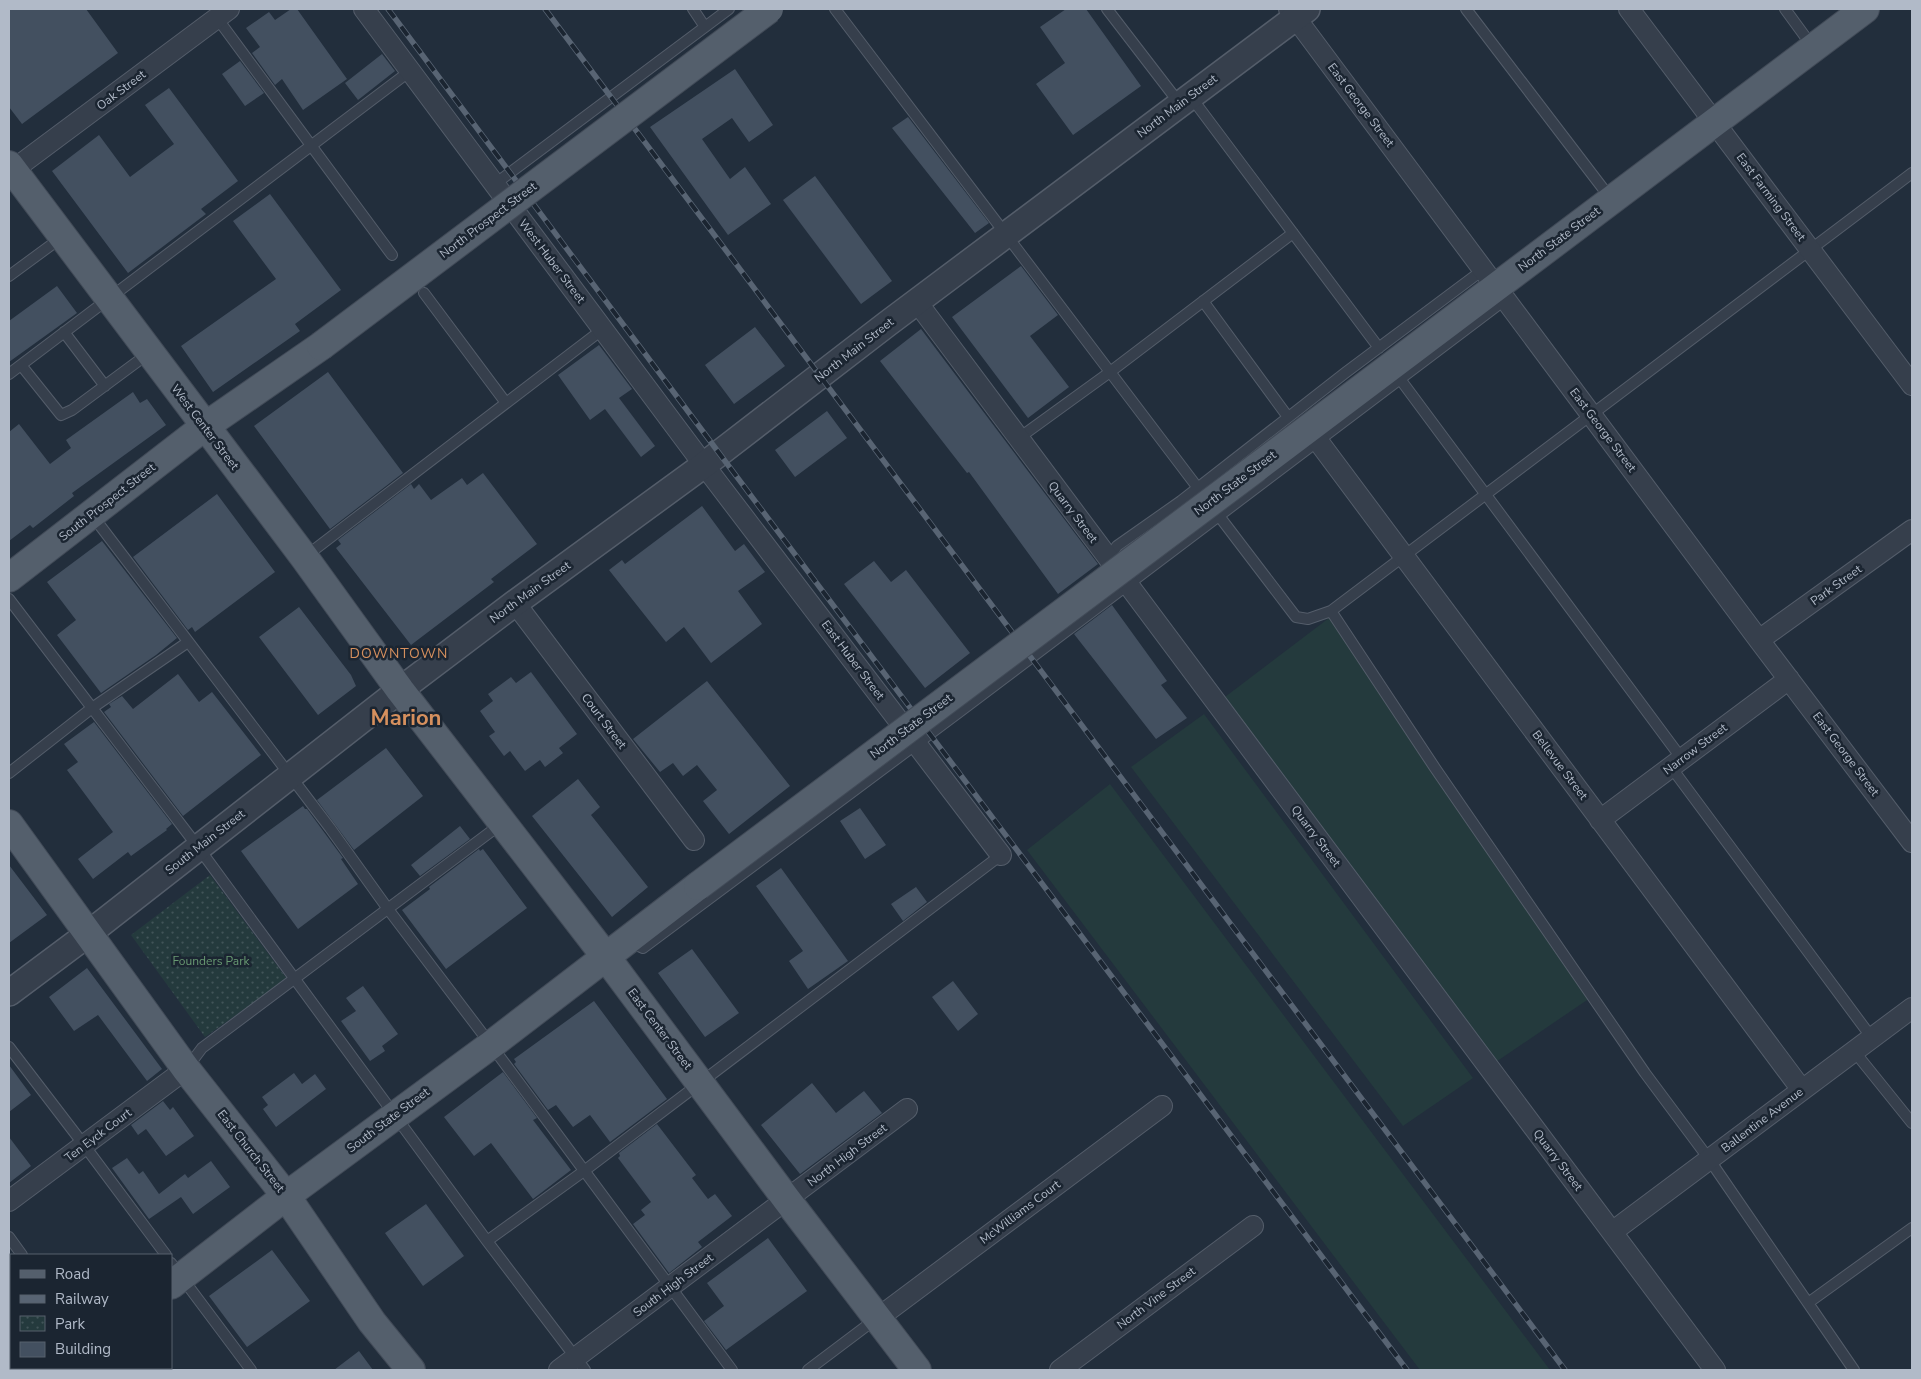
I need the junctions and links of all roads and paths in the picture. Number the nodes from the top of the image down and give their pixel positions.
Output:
1 (364, 9) edge
2 (692, 9) edge
3 (729, 9) edge
4 (769, 9) edge
5 (835, 9) edge
6 (1107, 9) edge
7 (1466, 9) edge
8 (1630, 9) edge
9 (1784, 9) edge
10 (1865, 9) edge
11 (1297, 12) edge
12 (223, 13) edge
13 (705, 27) junction
14 (1813, 48) junction
15 (410, 71) junction
16 (1186, 100) junction
17 (1714, 122) junction
18 (311, 146) junction
19 (11, 168) edge
20 (1912, 173) edge
21 (495, 184) junction
22 (1611, 200) junction
23 (1293, 233) junction
24 (1006, 234) junction
25 (62, 236) junction
26 (1810, 248) junction
27 (392, 255) dead end
28 (9, 276) edge
29 (1496, 285) junction
30 (424, 294) dead end
31 (109, 298) junction
32 (1203, 301) junction
33 (917, 302) junction
34 (603, 329) junction
35 (64, 332) junction
36 (1379, 348) junction
37 (150, 353) junction
38 (21, 364) junction
39 (1110, 372) junction
40 (9, 374) edge
41 (1400, 378) junction
42 (1912, 385) edge
43 (105, 386) junction
44 (506, 403) junction
45 (1592, 415) junction
46 (1288, 417) junction
47 (204, 427) junction
48 (1019, 438) junction
49 (1318, 441) junction
50 (704, 465) junction
51 (1198, 488) junction
52 (1485, 494) junction
53 (91, 515) junction
54 (1218, 516) junction
55 (1912, 530) edge
56 (1403, 555) junction
57 (304, 557) junction
58 (1105, 564) junction
59 (9, 578) edge
60 (1128, 584) junction
61 (9, 599) edge
62 (516, 602) junction
63 (1331, 611) junction
64 (1759, 640) junction
65 (188, 642) junction
66 (984, 659) dead end
67 (1789, 679) junction
68 (400, 690) junction
69 (92, 708) junction
70 (901, 723) junction
71 (917, 744) junction
72 (1676, 763) junction
73 (9, 773) edge
74 (290, 776) junction
75 (1600, 820) junction
76 (9, 824) edge
77 (502, 824) junction
78 (743, 839) dead end
79 (694, 840) dead end
80 (1912, 842) edge
81 (198, 847) junction
82 (1001, 854) joint
83 (388, 909) junction
84 (88, 934) junction
85 (627, 934) junction
86 (606, 957) junction
87 (296, 979) junction
88 (9, 993) edge
89 (1912, 1008) edge
90 (1872, 1038) junction
91 (491, 1045) junction
92 (9, 1047) edge
93 (1854, 1051) junction
94 (186, 1069) junction
95 (699, 1082) junction
96 (1802, 1090) junction
97 (1162, 1106) dead end
98 (907, 1109) dead end
99 (395, 1115) junction
100 (1912, 1123) edge
101 (84, 1145) junction
102 (1709, 1159) junction
103 (584, 1171) junction
104 (286, 1196) junction
105 (787, 1200) junction
106 (9, 1201) edge
107 (1253, 1226) dead end
108 (1912, 1228) edge
109 (1612, 1232) junction
110 (9, 1237) edge
111 (487, 1241) junction
112 (21, 1254) edge
113 (165, 1254) edge
114 (175, 1275) edge
115 (670, 1287) junction
116 (1808, 1303) junction
117 (878, 1318) junction
118 (581, 1364) edge
119 (251, 1370) edge
120 (411, 1370) edge
121 (559, 1370) edge
122 (732, 1370) edge
123 (808, 1370) edge
124 (918, 1370) edge
125 (1060, 1370) edge
126 (1715, 1370) edge
127 (1854, 1370) edge

1 - 15 street, West Huber Street
2 - 13 lane
3 - 13 lane
4 - 47 main road, North Prospect Street, bridge
5 - 24 lane
6 - 16 lane
7 - 22 lane
8 - 17 street, East Farming Street
9 - 14 lane
10 - 14 main road, North State Street
11 - 16 street, North Main Street
11 - 29 street, East George Street
12 - 18 lane
12 - 19 street, Oak Street
13 - 21 lane
14 - 17 main road, North State Street
15 - 18 lane
15 - 21 street, West Huber Street
16 - 23 lane
16 - 24 street, North Main Street
17 - 22 main road, North State Street
17 - 26 street, East Farming Street
18 - 27 lane
18 - 31 lane
19 - 25 main road, West Center Street
20 - 26 lane
21 - 34 street, West Huber Street
22 - 29 main road, North State Street
23 - 32 lane
23 - 36 lane
24 - 33 street, North Main Street
24 - 39 lane
25 - 28 lane
25 - 31 main road, West Center Street
26 - 42 street, East Farming Street
26 - 45 lane
29 - 36 lane
29 - 41 lane
29 - 45 street, East George Street
29 - 85 main road, North State Street, bridge
30 - 44 lane
31 - 35 lane
31 - 37 main road, West Center Street
32 - 39 lane
32 - 46 lane
33 - 48 street, Quarry Street
33 - 50 street, North Main Street
34 - 44 lane
34 - 50 street, West Huber Street
35 - 38 lane
35 - 43 lane
36 - 46 lane
37 - 43 lane
37 - 47 main road, West Center Street
38 - 40 lane
38 - 43 lane
39 - 48 lane
39 - 51 lane
41 - 49 lane
41 - 52 lane
44 - 57 lane
45 - 52 lane
45 - 64 street, East George Street
46 - 51 lane
47 - 53 main road, South Prospect Street
47 - 57 main road, West Center Street
48 - 58 street, Quarry Street
49 - 54 lane
49 - 56 street, Bellevue Street
50 - 62 street, North Main Street
50 - 70 street, East Huber Street
51 - 54 lane
51 - 58 lane
52 - 56 lane
52 - 72 lane
53 - 59 main road, South Prospect Street
53 - 65 lane
54 - 60 lane
54 - 63 lane
55 - 64 street, Park Street
56 - 63 lane
56 - 75 street, Bellevue Street
57 - 68 main road, West Center Street
58 - 60 street, Quarry Street
60 - 71 lane
60 - 109 street, Quarry Street
61 - 69 lane
62 - 68 street, North Main Street
62 - 79 street, Court Street
63 - 102 lane
64 - 67 street, East George Street
65 - 69 lane
65 - 74 lane
66 - 70 lane
67 - 72 street, Narrow Street
67 - 80 street, East George Street
68 - 74 street, South Main Street
68 - 77 main road, East Center Street
69 - 73 lane
69 - 81 lane
70 - 71 street, East Huber Street
70 - 78 lane
71 - 82 street, East Huber Street
71 - 85 lane
72 - 75 street, Narrow Street
72 - 90 lane
74 - 81 street, South Main Street
74 - 83 lane
75 - 96 street, Bellevue Street
76 - 84 main road, East Church Street
77 - 83 lane
77 - 86 main road, East Center Street
81 - 84 street, South Main Street
81 - 87 lane
82 - 95 lane
83 - 87 lane
83 - 91 lane
84 - 88 street, South Main Street
84 - 94 main road, East Church Street
85 - 86 main road, North State Street
86 - 91 main road, South State Street
86 - 95 main road, East Center Street
87 - 94 lane
87 - 99 lane
89 - 90 street, Ballentine Avenue
90 - 93 street, Ballentine Avenue
91 - 99 main road, South State Street
91 - 103 lane
92 - 101 lane
93 - 96 street, Ballentine Avenue
93 - 100 lane
94 - 101 street, Ten Eyck Court
94 - 104 main road, East Church Street
95 - 103 lane
95 - 105 main road, East Center Street
96 - 102 street, Ballentine Avenue
97 - 117 street, McWilliams Court
98 - 105 street, North High Street
99 - 104 main road, South State Street
99 - 111 lane
101 - 106 street, Ten Eyck Court
101 - 113 lane
102 - 109 street, Ballentine Avenue
102 - 116 lane
103 - 111 lane
103 - 115 lane
104 - 114 main road, South State Street
104 - 120 main road, East Church Street
105 - 115 street, South High Street
105 - 117 main road, East Center Street
107 - 125 street, North Vine Street
108 - 116 lane
109 - 126 street, Quarry Street
110 - 112 lane
111 - 118 lane
114 - 119 lane
115 - 118 street, South High Street
115 - 122 lane
116 - 127 lane
117 - 123 lane
117 - 124 main road, East Center Street
118 - 121 street, South High Street

